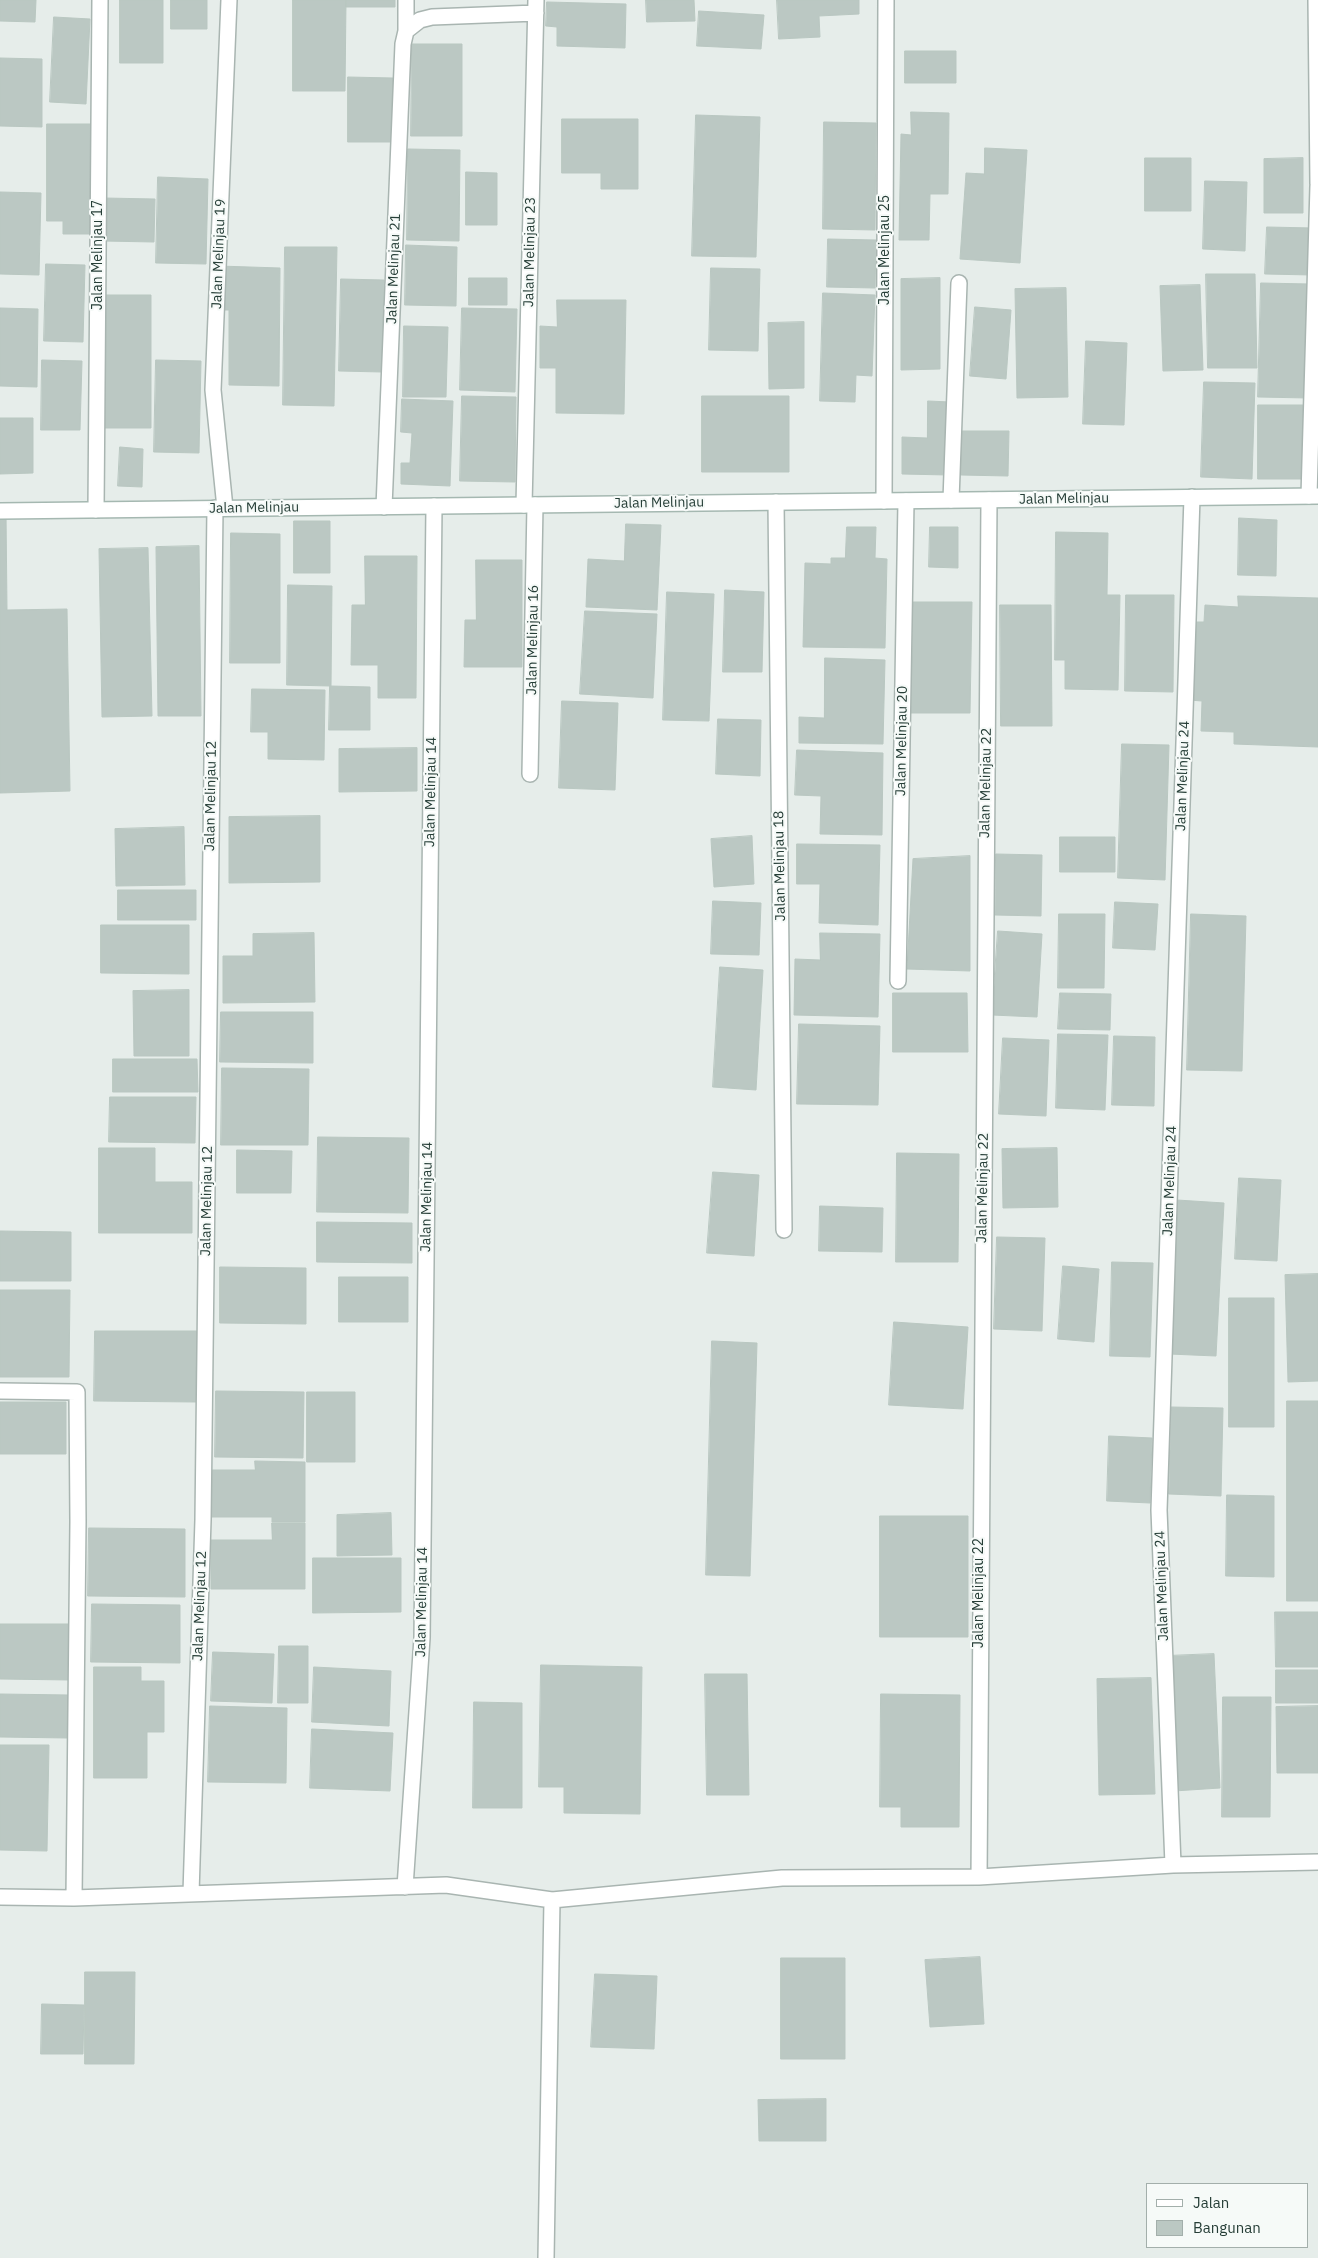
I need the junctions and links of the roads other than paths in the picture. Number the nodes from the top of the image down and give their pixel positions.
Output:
1 (100, 0) edge
2 (229, 0) edge
3 (406, 0) edge
4 (886, 0) edge
5 (1316, 0) edge
6 (536, 7) edge
7 (406, 31) junction
8 (1318, 185) edge
9 (960, 283) dead end
10 (1314, 496) edge
11 (1192, 497) junction
12 (951, 500) junction
13 (989, 500) junction
14 (884, 501) junction
15 (906, 501) junction
16 (776, 502) junction
17 (529, 505) junction
18 (384, 506) junction
19 (434, 506) junction
20 (220, 508) junction
21 (96, 510) junction
22 (0, 511) edge
23 (530, 774) dead end
24 (898, 981) dead end
25 (784, 1230) dead end
26 (0, 1391) edge
27 (1318, 1862) edge
28 (1173, 1864) junction
29 (978, 1877) junction
30 (405, 1887) junction
31 (191, 1893) junction
32 (0, 1897) edge
33 (74, 1898) junction
34 (552, 1900) junction
35 (546, 2258) edge

1 - 21 street, Jalan Melinjau 17
2 - 20 street, Jalan Melinjau 19
3 - 7 street, Jalan Melinjau 21
4 - 14 street, Jalan Melinjau 25
5 - 8 street
6 - 7 street
6 - 17 street, Jalan Melinjau 23
7 - 18 street, Jalan Melinjau 21
8 - 10 street
9 - 12 street
10 - 11 street, Jalan Melinjau
11 - 13 street, Jalan Melinjau
11 - 28 street, Jalan Melinjau 24
12 - 13 street, Jalan Melinjau
12 - 15 street, Jalan Melinjau
13 - 29 street, Jalan Melinjau 22
14 - 15 street, Jalan Melinjau
14 - 16 street, Jalan Melinjau
15 - 24 street, Jalan Melinjau 20
16 - 17 street, Jalan Melinjau
16 - 25 street, Jalan Melinjau 18
17 - 19 street, Jalan Melinjau
17 - 23 street, Jalan Melinjau 16
18 - 19 street, Jalan Melinjau
18 - 20 street, Jalan Melinjau
19 - 30 street, Jalan Melinjau 14
20 - 21 street, Jalan Melinjau
20 - 31 street, Jalan Melinjau 12
21 - 22 street, Jalan Melinjau
26 - 33 street
27 - 28 street
28 - 29 street
29 - 34 street
30 - 31 street
30 - 34 street
31 - 33 street
32 - 33 street
34 - 35 street

